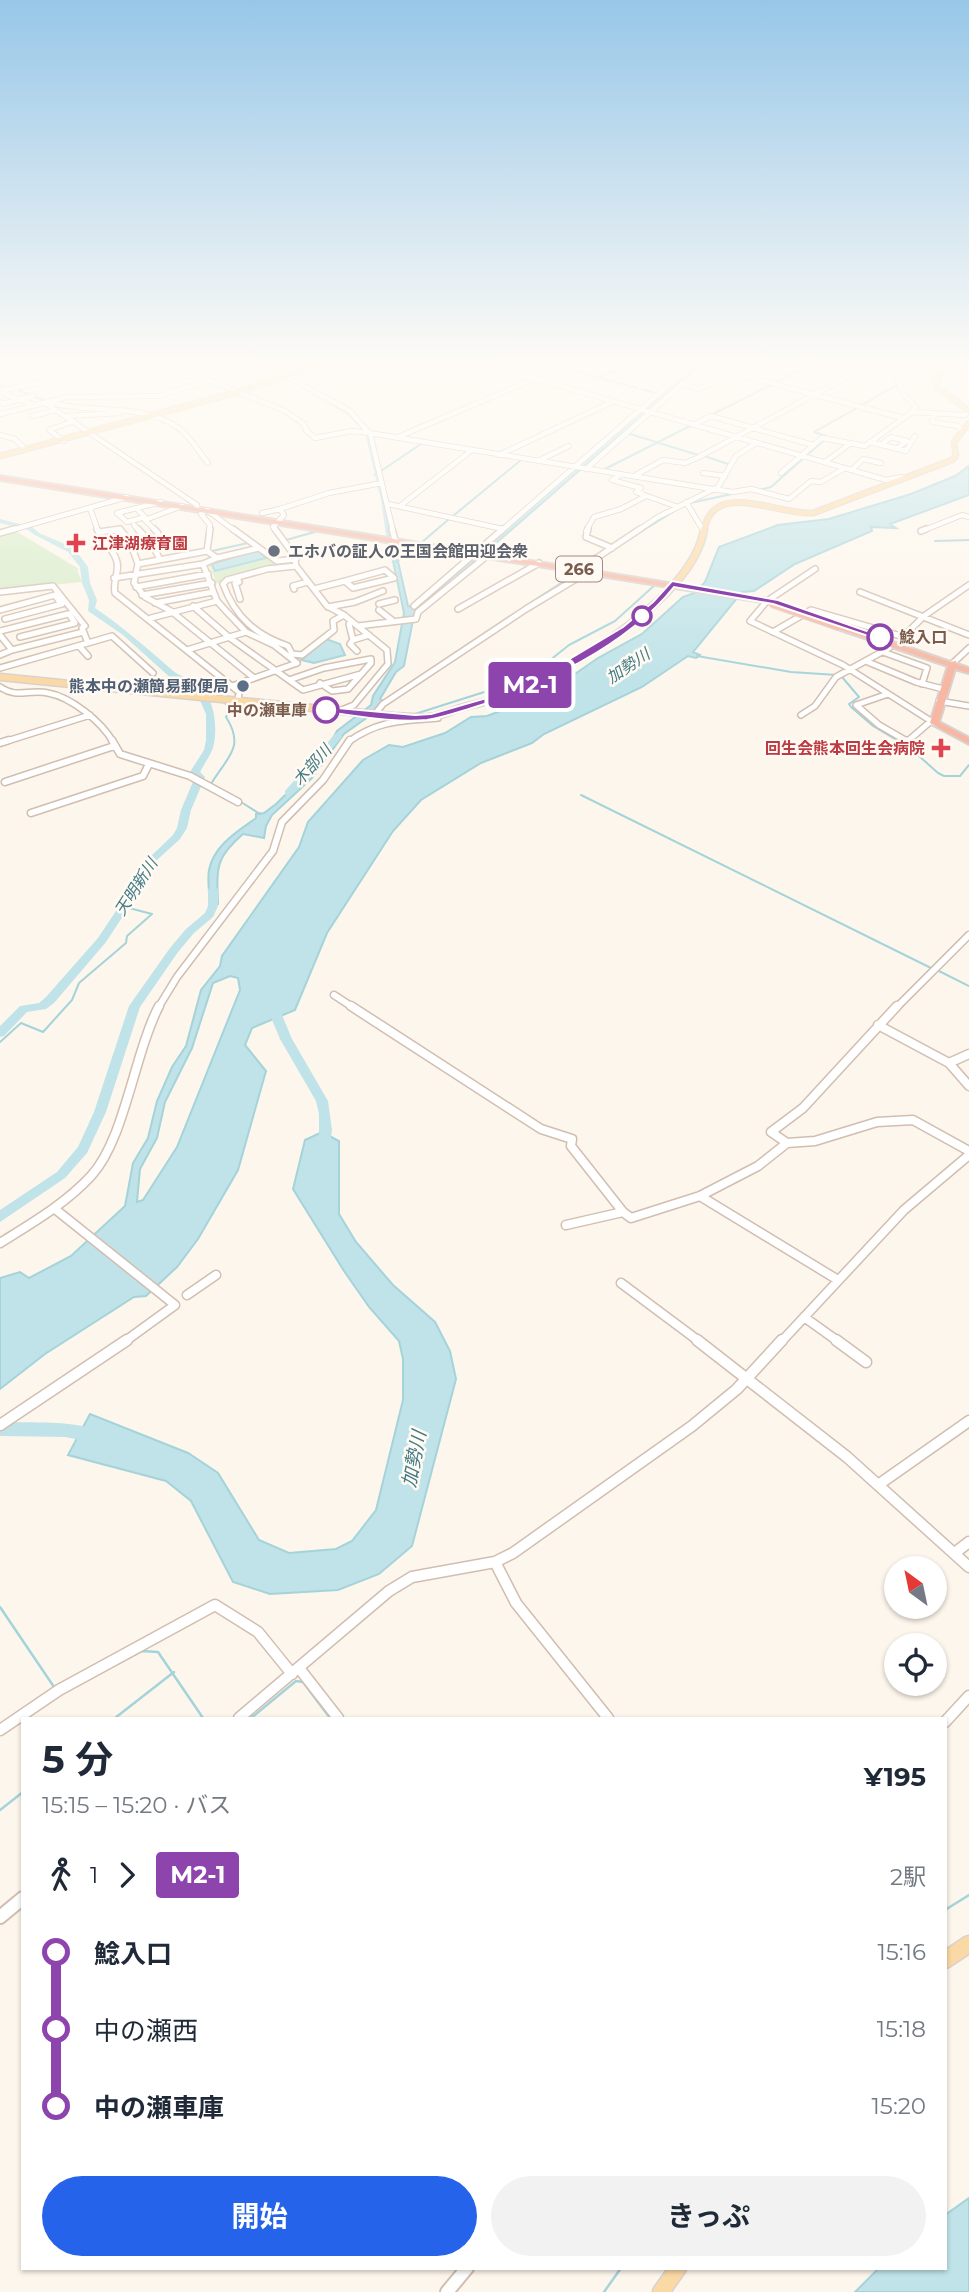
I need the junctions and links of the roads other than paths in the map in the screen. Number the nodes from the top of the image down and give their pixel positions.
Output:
1 (143, 469) edge
2 (378, 469) edge
3 (447, 469) edge
4 (573, 469) edge
5 (586, 469) edge
6 (647, 469) edge
7 (729, 469) edge
8 (787, 469) edge
9 (843, 469) edge
10 (853, 469) edge
11 (928, 469) edge
12 (702, 473) dead end
13 (781, 473) dead end
14 (620, 475) junction
15 (913, 475) junction
16 (634, 476) junction
17 (725, 476) junction
18 (0, 478) edge
19 (382, 483) junction
20 (765, 483) dead end
21 (712, 489) junction
22 (754, 490) junction
23 (646, 496) junction
24 (127, 497) junction
25 (161, 502) junction
26 (686, 502) junction
27 (388, 504) junction
28 (182, 506) junction
29 (400, 506) junction
30 (678, 507) junction
31 (90, 508) junction
32 (197, 508) junction
33 (136, 509) junction
34 (280, 509) junction
35 (207, 510) junction
36 (262, 513) dead end
37 (969, 514) edge
38 (278, 521) junction
39 (127, 522) junction
40 (134, 525) junction
41 (120, 528) junction
42 (503, 528) junction
43 (703, 530) junction
44 (922, 531) dead end
45 (99, 532) junction
46 (0, 533) edge
47 (392, 539) junction
48 (130, 542) junction
49 (259, 548) junction
50 (612, 548) junction
51 (207, 551) junction
52 (476, 553) junction
53 (487, 555) junction
54 (217, 558) junction
55 (296, 559) junction
56 (160, 560) junction
57 (539, 563) junction
58 (138, 564) junction
59 (203, 564) junction
60 (296, 566) junction
61 (580, 569) junction
62 (815, 569) dead end
63 (589, 571) junction
64 (208, 574) junction
65 (133, 577) junction
66 (237, 577) junction
67 (114, 578) junction
68 (345, 580) junction
69 (309, 582) junction
70 (212, 583) junction
71 (675, 584) junction
72 (969, 585) edge
73 (136, 587) junction
74 (294, 589) dead end
75 (314, 589) junction
76 (386, 591) dead end
77 (0, 592) edge
78 (213, 592) junction
79 (860, 592) dead end
80 (961, 593) junction
81 (142, 595) junction
82 (969, 596) edge
83 (369, 597) junction
84 (240, 599) dead end
85 (395, 600) dead end
86 (217, 601) junction
87 (771, 602) junction
88 (155, 603) junction
89 (62, 604) junction
90 (382, 605) junction
91 (414, 606) dead end
92 (193, 607) junction
93 (328, 607) junction
94 (458, 609) dead end
95 (171, 611) junction
96 (0, 612) edge
97 (68, 614) junction
98 (344, 615) junction
99 (924, 616) junction
100 (151, 618) junction
101 (5, 619) junction
102 (393, 621) junction
103 (355, 624) junction
104 (12, 628) junction
105 (83, 632) junction
106 (246, 632) junction
107 (773, 632) junction
108 (0, 633) edge
109 (369, 635) junction
110 (969, 635) edge
111 (229, 637) junction
112 (20, 638) junction
113 (353, 640) junction
114 (50, 641) junction
115 (3, 642) edge
116 (88, 643) junction
117 (208, 643) junction
118 (79, 646) junction
119 (29, 647) junction
120 (889, 648) dead end
121 (969, 648) edge
122 (12, 650) junction
123 (187, 650) junction
124 (63, 651) junction
125 (358, 651) dead end
126 (883, 652) junction
127 (0, 655) edge
128 (88, 656) dead end
129 (37, 657) junction
130 (73, 657) dead end
131 (868, 662) junction
132 (952, 664) junction
133 (0, 668) edge
134 (276, 670) junction
135 (853, 670) junction
136 (969, 670) edge
137 (361, 674) junction
138 (0, 677) edge
139 (146, 677) dead end
140 (254, 678) junction
141 (289, 680) junction
142 (320, 683) junction
143 (922, 684) junction
144 (232, 686) junction
145 (0, 687) edge
146 (943, 689) junction
147 (888, 694) junction
148 (238, 700) junction
149 (939, 701) junction
150 (481, 703) junction
151 (969, 706) edge
152 (339, 711) junction
153 (375, 714) junction
154 (90, 715) junction
155 (801, 715) dead end
156 (932, 722) junction
157 (969, 741) edge
158 (0, 743) edge
159 (114, 746) junction
160 (148, 766) junction
161 (5, 782) dead end
162 (238, 802) dead end
163 (31, 813) dead end
164 (969, 935) edge
165 (334, 995) dead end
166 (878, 1025) junction
167 (969, 1054) edge
168 (949, 1063) junction
169 (969, 1086) edge
170 (787, 1143) junction
171 (969, 1153) edge
172 (700, 1196) junction
173 (58, 1212) junction
174 (623, 1212) junction
175 (566, 1225) dead end
176 (0, 1244) edge
177 (216, 1275) dead end
178 (838, 1280) junction
179 (621, 1283) dead end
180 (187, 1295) dead end
181 (804, 1317) junction
182 (866, 1362) dead end
183 (746, 1377) junction
184 (969, 1422) edge
185 (0, 1425) edge
186 (878, 1485) junction
187 (969, 1542) edge
188 (956, 1552) junction
189 (495, 1562) junction
190 (969, 1567) edge
191 (296, 1671) junction
192 (969, 1696) edge
193 (240, 1717) edge
194 (337, 1717) edge
195 (607, 1717) edge
196 (947, 1720) edge
197 (0, 1730) edge
198 (21, 1900) edge
199 (0, 1917) edge
200 (969, 1944) edge
201 (947, 1959) edge
202 (465, 2270) edge
203 (677, 2270) edge
204 (447, 2292) edge
205 (662, 2292) edge

1 - 32 street
2 - 19 street
3 - 29 street
4 - 42 street
5 - 14 street
6 - 16 street
7 - 17 street
8 - 13 street
9 - 22 street
10 - 15 street
11 - 15 main road
12 - 17 street
14 - 16 street
14 - 23 street
15 - 43 main road
16 - 21 street
17 - 21 street
18 - 24 highway, 266
19 - 27 street
19 - 34 street
20 - 22 street
21 - 22 street
21 - 26 street
23 - 30 street
23 - 50 street
24 - 25 highway, 266
24 - 31 street
25 - 28 highway, 266
25 - 33 street
26 - 30 street
26 - 43 street
27 - 29 street
27 - 47 street
28 - 32 highway, 266
28 - 56 street
29 - 42 street
30 - 50 street
31 - 45 street
31 - 46 street
32 - 35 highway, 266
33 - 39 street
33 - 39 street
34 - 36 street
34 - 38 street
35 - 38 highway, 266
35 - 49 street
35 - 51 street
37 - 44 street
38 - 47 highway, 266
38 - 55 street
39 - 40 street
40 - 41 street
40 - 48 street
41 - 45 street
41 - 48 street
42 - 52 street
43 - 71 main road
45 - 67 street
47 - 52 highway, 266
48 - 58 street
49 - 54 street
49 - 55 street
50 - 61 street
51 - 54 street
51 - 56 street
52 - 53 highway, 266
52 - 91 street
53 - 57 highway, 266
53 - 102 street
54 - 59 street
55 - 60 street
56 - 58 street
57 - 61 highway, 266
57 - 94 street
58 - 65 street
59 - 64 street
59 - 65 street
60 - 66 street
60 - 69 street
61 - 63 highway, 266
62 - 87 street
63 - 71 highway, 266
63 - 153 street
64 - 70 street
64 - 73 street
65 - 67 street
65 - 73 street
66 - 84 street
66 - 98 street
67 - 100 street
68 - 68 street
68 - 75 street
69 - 74 street
69 - 75 street
70 - 78 street
70 - 81 street
71 - 87 highway, 266
71 - 150 main road
72 - 80 street
73 - 81 street
75 - 93 street
76 - 83 street
77 - 105 street
78 - 86 street
78 - 88 street
79 - 99 street
80 - 82 street
80 - 99 street
81 - 88 street
83 - 90 street
83 - 93 street
85 - 90 street
86 - 92 street
86 - 106 street
87 - 107 street
87 - 132 highway, 266, bridge
88 - 95 street
89 - 96 street
89 - 97 street
89 - 101 street
90 - 102 street
92 - 95 street
92 - 111 street
93 - 98 street
95 - 100 street
95 - 117 street
96 - 101 street
97 - 104 street
97 - 112 street
98 - 103 street
99 - 107 street
99 - 110 street
100 - 123 street
101 - 104 street
102 - 103 street
103 - 109 street
103 - 113 street
104 - 108 street
104 - 112 street
105 - 114 street
105 - 116 street
106 - 111 street
106 - 134 street
107 - 135 street
108 - 115 street
109 - 113 street
109 - 152 street
111 - 117 street
111 - 134 street
112 - 119 street
113 - 125 street
114 - 119 street
114 - 124 street
115 - 122 street
116 - 118 street
116 - 139 street
117 - 123 street
117 - 140 street
118 - 124 street
118 - 128 street
119 - 122 street
119 - 129 street
120 - 126 street
121 - 132 street
122 - 127 street
123 - 144 street
124 - 129 street
124 - 130 street
126 - 131 street
126 - 143 street
129 - 133 street
131 - 135 street
131 - 143 street
132 - 136 highway
132 - 146 highway
134 - 140 street
134 - 141 street
135 - 147 street
135 - 155 street
137 - 141 street
137 - 142 street
137 - 142 street
138 - 148 main road
140 - 144 street
141 - 142 street
143 - 146 street
144 - 148 street
145 - 154 street
146 - 149 highway
147 - 156 street
147 - 156 street
148 - 152 main road
149 - 151 street
149 - 156 highway
150 - 153 main road
150 - 173 street
152 - 153 main road
154 - 158 street
154 - 159 street
156 - 157 highway
159 - 160 street
159 - 161 street
160 - 162 street
160 - 163 street
164 - 166 street
165 - 174 street
166 - 168 street
166 - 170 street
167 - 168 street
168 - 169 street
170 - 171 street
170 - 172 street
171 - 178 street
172 - 174 street
172 - 178 street
173 - 176 street
173 - 185 street
174 - 175 street
177 - 180 street
178 - 181 street
179 - 183 street
181 - 182 street
181 - 183 street
183 - 186 street
183 - 189 street
184 - 186 street
186 - 188 street
187 - 188 street
188 - 190 street
189 - 191 street
189 - 195 street
191 - 193 street
191 - 194 street
191 - 197 street
192 - 196 street
198 - 199 street
200 - 201 main road
202 - 204 street
203 - 205 main road

